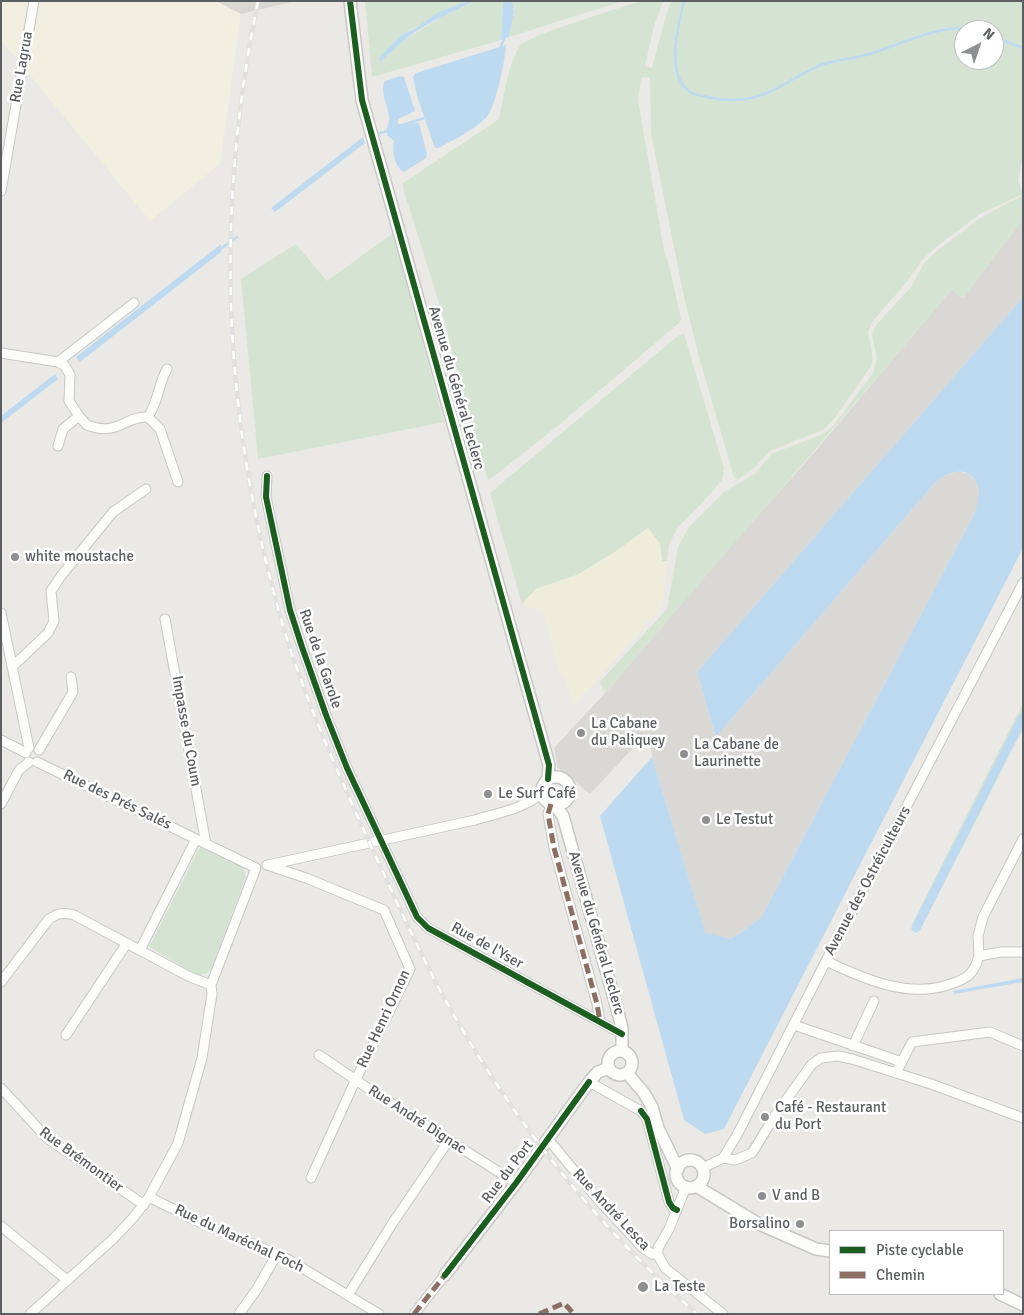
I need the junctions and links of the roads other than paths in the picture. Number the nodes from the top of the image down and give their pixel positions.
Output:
1 (34, 1) edge
2 (350, 1) edge
3 (1, 192) edge
4 (134, 303) dead end
5 (1, 353) edge
6 (58, 362) junction
7 (167, 369) dead end
8 (79, 416) junction
9 (148, 417) junction
10 (58, 446) dead end
11 (267, 476) dead end
12 (178, 482) dead end
13 (146, 489) dead end
14 (1023, 583) edge
15 (1, 613) edge
16 (165, 619) dead end
17 (12, 667) junction
18 (71, 677) dead end
19 (1, 740) edge
20 (30, 756) junction
21 (549, 765) junction
22 (560, 777) junction
23 (548, 779) junction
24 (552, 801) junction
25 (1, 804) edge
26 (196, 839) junction
27 (1023, 839) edge
28 (382, 841) junction
29 (206, 844) junction
30 (267, 865) junction
31 (256, 868) junction
32 (127, 943) junction
33 (140, 950) junction
34 (1023, 952) edge
35 (979, 956) junction
36 (826, 960) junction
37 (1, 982) edge
38 (211, 985) junction
39 (874, 1001) dead end
40 (600, 1022) junction
41 (794, 1025) junction
42 (622, 1034) junction
43 (66, 1035) dead end
44 (853, 1046) junction
45 (1023, 1046) edge
46 (622, 1051) junction
47 (319, 1055) dead end
48 (902, 1062) junction
49 (608, 1068) junction
50 (627, 1073) junction
51 (896, 1073) junction
52 (356, 1079) junction
53 (589, 1082) junction
54 (1, 1088) edge
55 (1023, 1118) edge
56 (548, 1139) junction
57 (449, 1140) junction
58 (667, 1146) junction
59 (722, 1158) junction
60 (690, 1160) junction
61 (678, 1169) junction
62 (311, 1178) dead end
63 (697, 1180) junction
64 (516, 1183) junction
65 (147, 1201) junction
66 (677, 1210) junction
67 (1, 1226) edge
68 (829, 1251) edge
69 (277, 1254) junction
70 (658, 1255) junction
71 (445, 1275) joint
72 (67, 1280) junction
73 (348, 1295) junction
74 (1002, 1295) edge
75 (1023, 1305) edge
76 (35, 1313) edge
77 (239, 1314) edge
78 (379, 1314) edge
79 (414, 1314) edge
80 (723, 1314) edge

1 - 3 street, Rue Lagrua
2 - 21 main road, Avenue du Général Leclerc
4 - 6 street
5 - 6 street
6 - 8 street
7 - 9 street
8 - 9 street
8 - 10 street
9 - 12 street
11 - 28 street, Rue de la Garole
13 - 17 street
14 - 36 street, Avenue des Ostréiculteurs
15 - 17 street
16 - 29 street, Impasse du Coum
17 - 20 street
18 - 20 street
19 - 20 street
20 - 25 street
20 - 26 street, Rue des Prés Salés
21 - 22 main road, Avenue du Général Leclerc
21 - 23 main road, Avenue du Général Leclerc
22 - 23 main road
22 - 24 main road
23 - 24 main road
24 - 28 street
24 - 40 street
24 - 42 main road, Avenue du Général Leclerc
26 - 29 street, Rue des Prés Salés
26 - 33 street
27 - 35 street
28 - 30 street
28 - 40 street, Rue de l'Yser
29 - 31 street, Rue des Prés Salés
30 - 31 street
30 - 52 street, Rue Henri Ornon
31 - 38 street
32 - 33 street
32 - 37 street
32 - 43 street
33 - 38 street
34 - 35 street
35 - 36 street
36 - 41 street, Avenue des Ostréiculteurs
38 - 65 street
39 - 44 street
40 - 42 street, Rue de l'Yser
41 - 44 street
41 - 59 street, Avenue des Ostréiculteurs
42 - 46 main road, Avenue du Général Leclerc
44 - 48 street
45 - 48 street
46 - 49 main road
46 - 50 main road
47 - 52 street, Rue André Dignac
48 - 51 street
49 - 50 main road
49 - 53 main road, Rue du Port
50 - 58 main road
51 - 55 street
51 - 59 street
52 - 57 street, Rue André Dignac
52 - 62 street, Rue Henri Ornon
53 - 56 main road, Rue du Port
53 - 66 street
54 - 65 street, Rue Brémontier
56 - 64 main road, Rue du Port
56 - 70 street, Rue André Lesca
57 - 64 street, Rue André Dignac
57 - 73 street
58 - 60 main road
58 - 61 main road
59 - 63 street, Avenue des Ostréiculteurs
60 - 61 main road
60 - 63 main road
61 - 63 main road
63 - 66 street
63 - 68 main road
64 - 71 main road, Rue du Port
65 - 69 street, Rue du Maréchal Foch
65 - 72 street
66 - 70 street
67 - 72 street
69 - 73 street, Rue du Maréchal Foch
69 - 77 street
70 - 80 street, Rue André Lesca
71 - 79 street, Rue du Port
72 - 76 street
73 - 78 street, Rue du Maréchal Foch
74 - 75 main road

